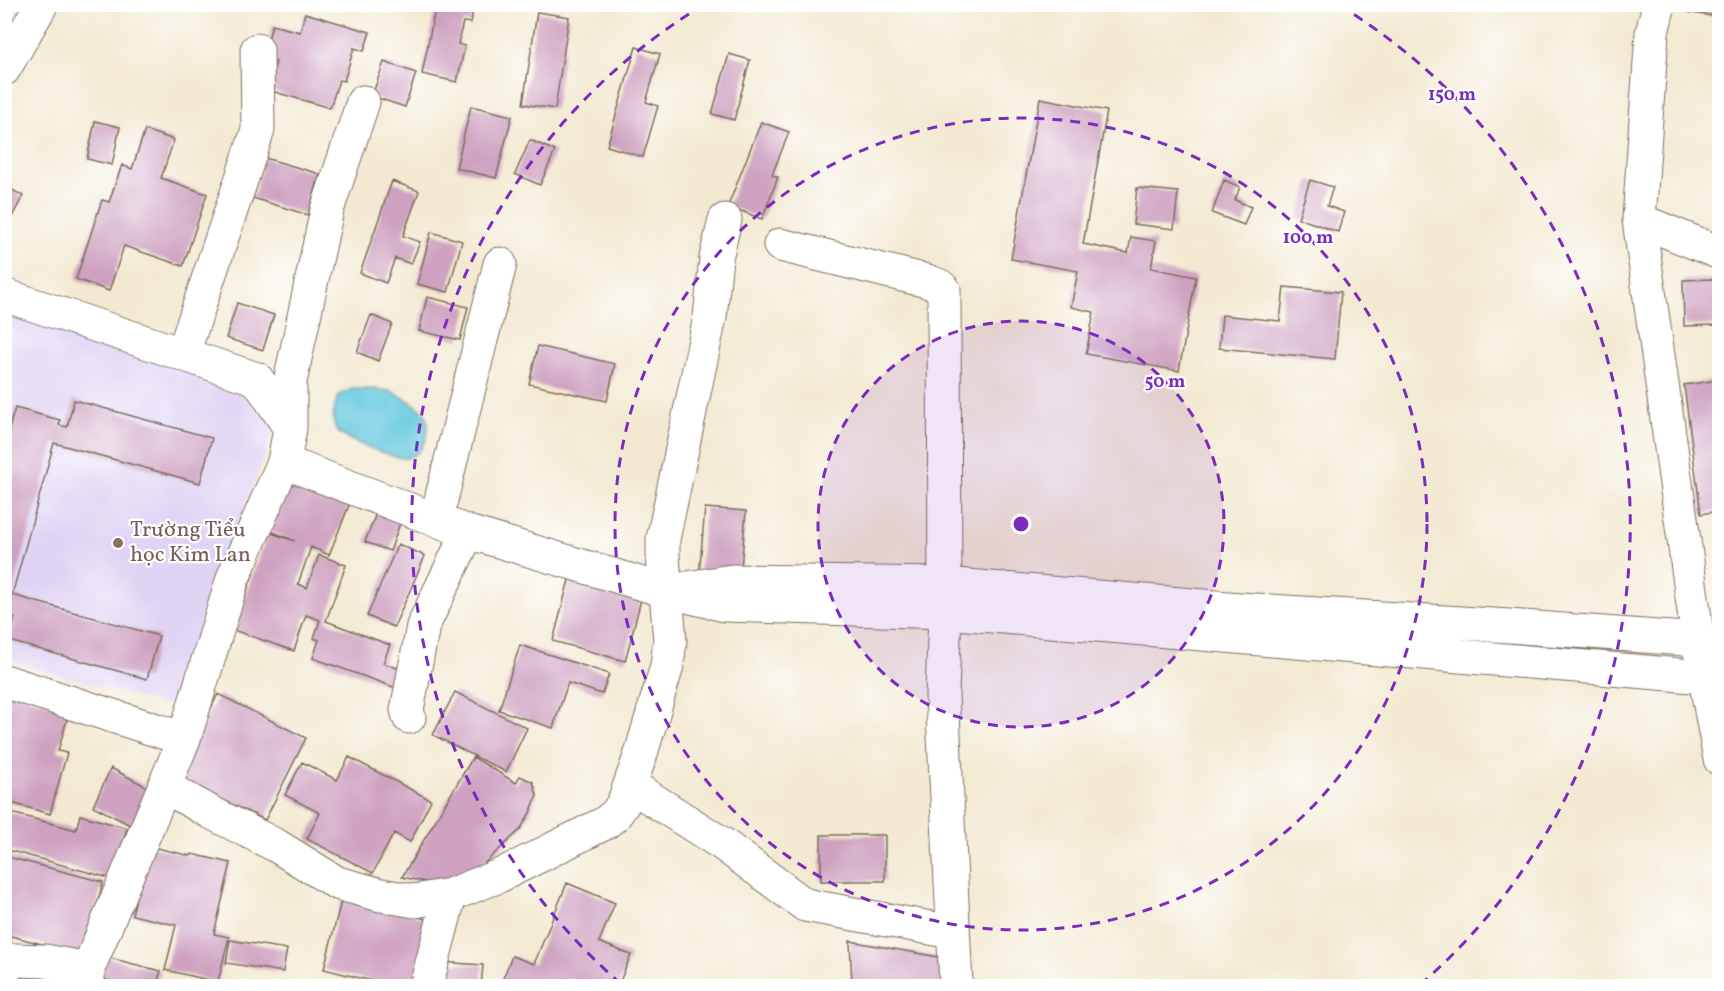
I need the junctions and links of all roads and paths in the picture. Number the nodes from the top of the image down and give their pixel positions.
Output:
1 (1659, 4) edge
2 (40, 7) dead end
3 (258, 50) dead end
4 (4, 69) edge
5 (363, 102) dead end
6 (725, 220) dead end
7 (1639, 220) junction
8 (780, 245) dead end
9 (1719, 253) edge
10 (500, 264) dead end
11 (4, 295) edge
12 (183, 354) junction
13 (290, 428) junction
14 (284, 462) junction
15 (436, 520) junction
16 (468, 531) junction
17 (666, 591) junction
18 (944, 598) junction
19 (1698, 640) junction
20 (1704, 677) junction
21 (4, 681) edge
22 (410, 717) dead end
23 (184, 739) junction
24 (1719, 759) edge
25 (630, 785) junction
26 (164, 786) junction
27 (450, 896) junction
28 (952, 932) junction
29 (4, 969) edge
30 (88, 978) edge
31 (426, 987) edge
32 (956, 987) edge

1 - 7 street
2 - 4 street
3 - 12 street
5 - 13 street
6 - 17 street
7 - 9 street
7 - 19 street
8 - 18 street
10 - 15 street
11 - 12 street
12 - 13 street
13 - 14 street
14 - 15 street
14 - 23 street
15 - 16 street
16 - 17 street
16 - 22 street
17 - 18 street
17 - 25 street
18 - 19 street
18 - 20 street
18 - 28 street
19 - 20 street
20 - 24 street
21 - 23 street
23 - 26 street
25 - 27 street
25 - 28 street
26 - 27 street
26 - 30 street
27 - 31 street
28 - 32 street
29 - 30 street

